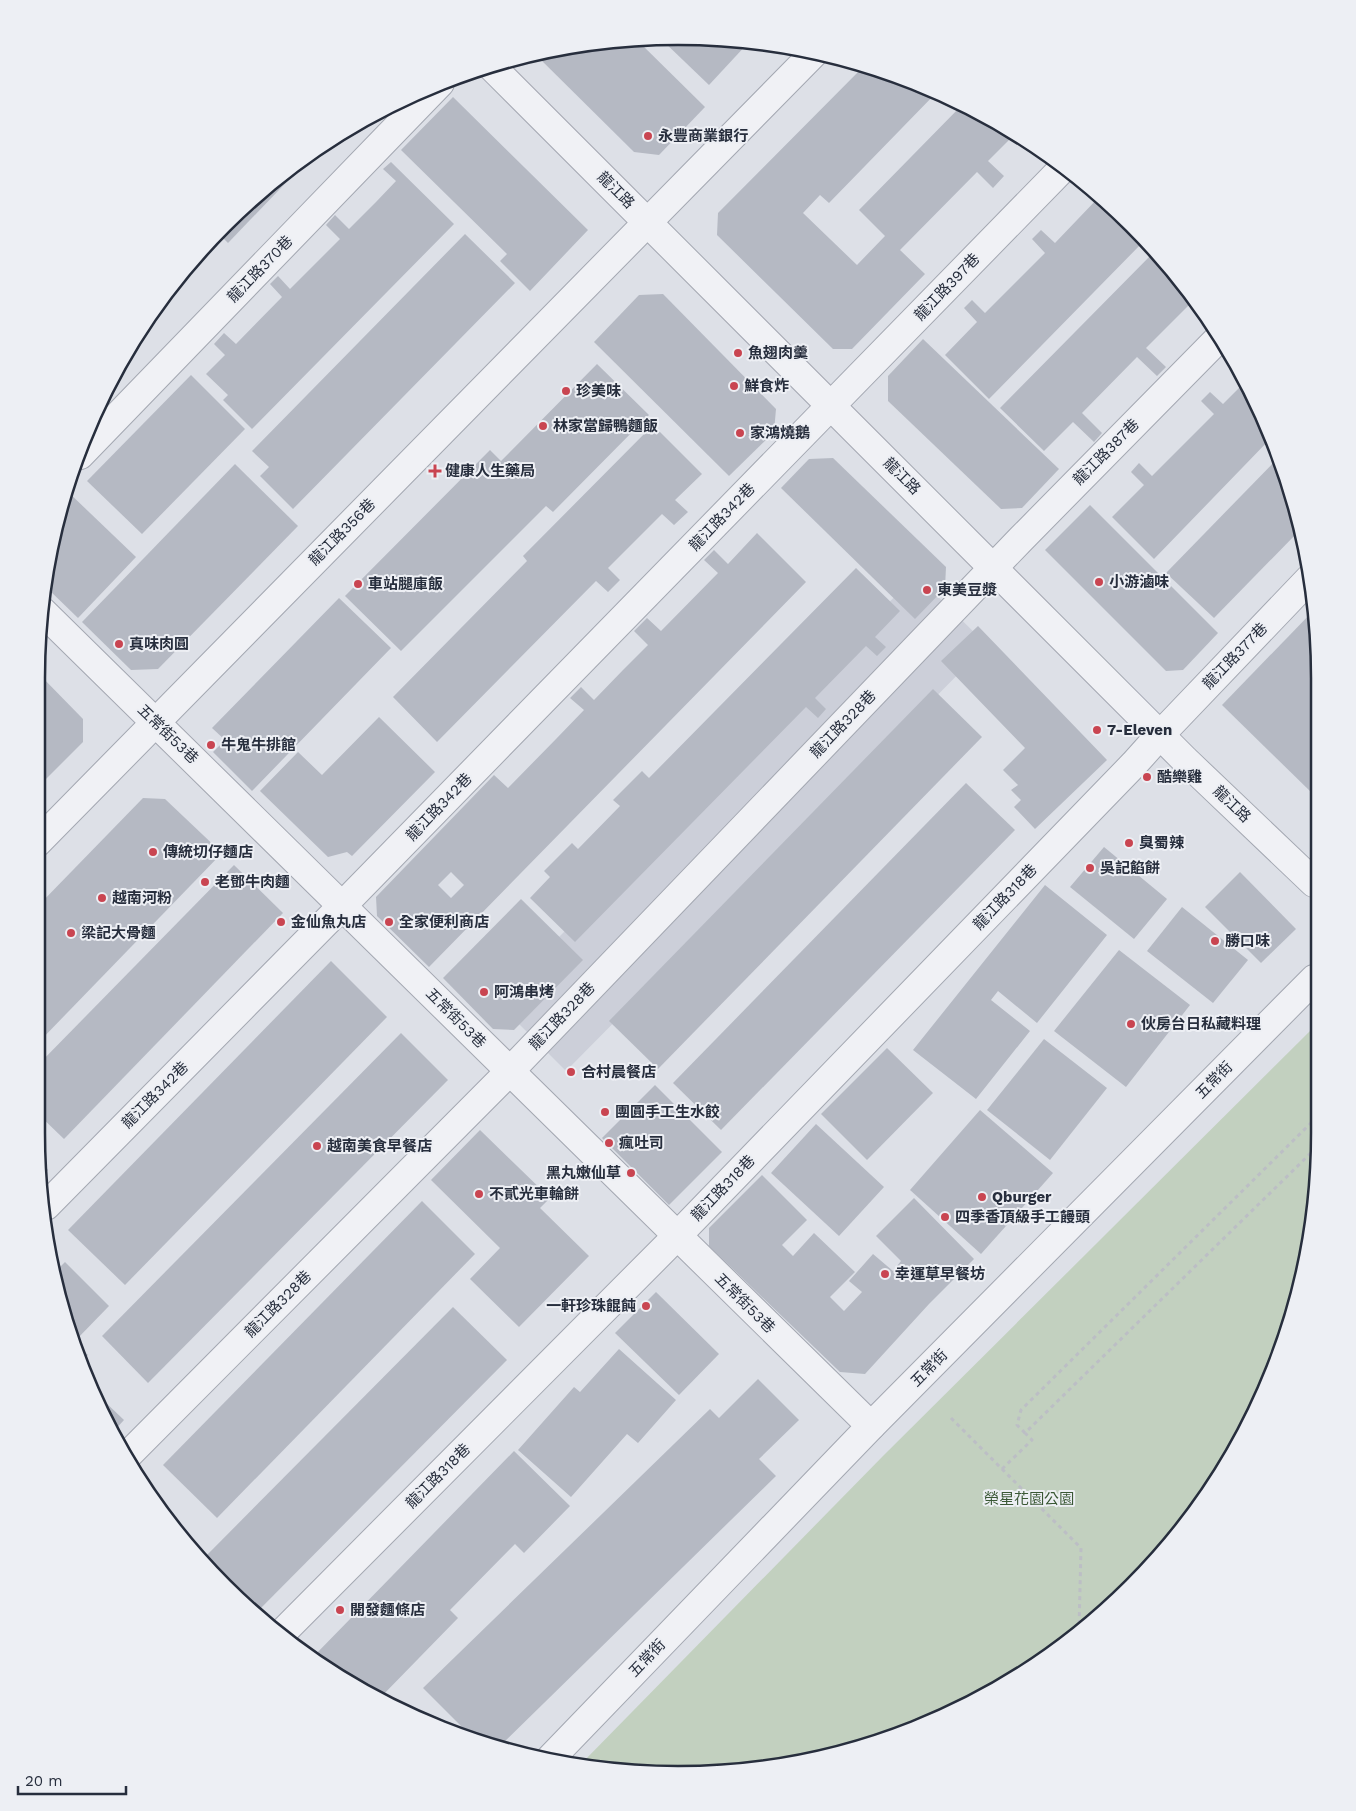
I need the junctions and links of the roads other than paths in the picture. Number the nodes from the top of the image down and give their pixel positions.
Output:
1 (808, 59) edge
2 (497, 72) edge
3 (426, 97) edge
4 (1058, 173) edge
5 (647, 221) junction
6 (1214, 343) edge
7 (831, 406) junction
8 (90, 445) edge
9 (994, 568) junction
10 (1304, 584) edge
11 (48, 617) edge
12 (155, 723) junction
13 (1160, 735) junction
14 (45, 834) edge
15 (1311, 880) edge
16 (342, 906) junction
17 (1311, 982) edge
18 (510, 1071) junction
19 (49, 1203) edge
20 (677, 1236) junction
21 (871, 1426) junction
22 (131, 1452) edge
23 (286, 1629) edge
24 (555, 1754) edge

1 - 5 street, 龍江路356巷
2 - 5 street, 龍江路
3 - 8 street, 龍江路370巷
4 - 7 street, 龍江路397巷
5 - 7 street, 龍江路
5 - 12 street, 龍江路356巷
6 - 9 street, 龍江路387巷
7 - 9 street, 龍江路
7 - 16 street, 龍江路342巷
9 - 13 street, 龍江路
9 - 18 street, 龍江路328巷
10 - 13 street, 龍江路377巷
11 - 12 street, 五常街53巷
12 - 14 street, 龍江路356巷
12 - 16 street, 五常街53巷
13 - 15 street, 龍江路
13 - 20 street, 龍江路318巷
16 - 18 street, 五常街53巷
16 - 19 street, 龍江路342巷
17 - 21 street, 五常街
18 - 20 street, 五常街53巷
18 - 22 street, 龍江路328巷
20 - 21 street, 五常街53巷
20 - 23 street, 龍江路318巷
21 - 24 street, 五常街

